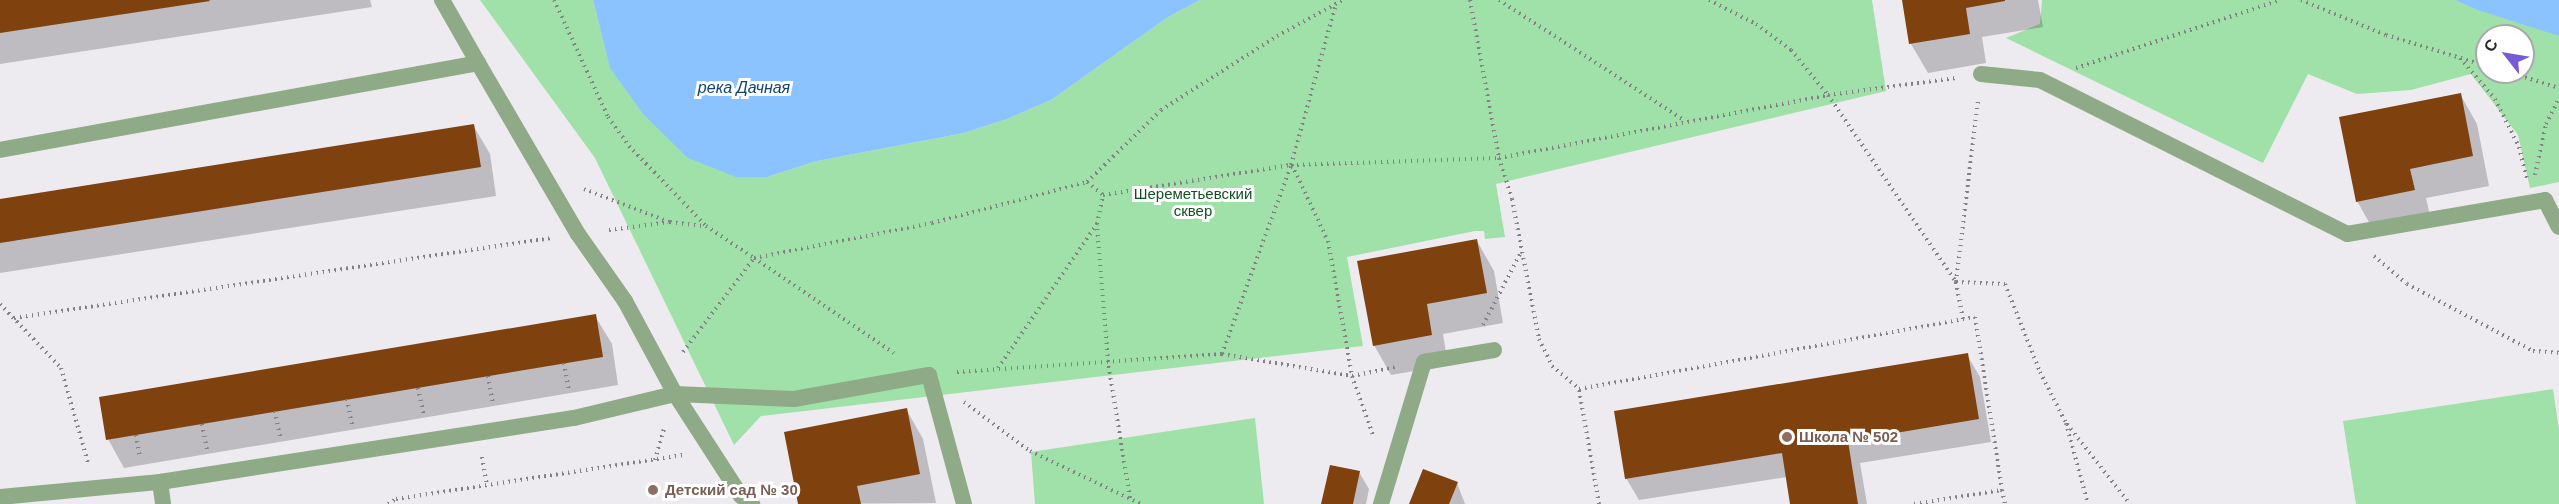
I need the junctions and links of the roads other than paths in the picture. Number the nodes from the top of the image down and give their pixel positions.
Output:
1 (442, 0) edge
2 (478, 63) junction
3 (1981, 74) road end
4 (0, 150) edge
5 (2546, 200) edge
6 (2559, 227) edge
7 (1494, 350) dead end
8 (675, 394) junction
9 (160, 482) junction
10 (0, 497) edge
11 (163, 504) edge
12 (752, 504) edge
13 (964, 504) edge
14 (1381, 504) edge

1 - 2 lane
2 - 4 lane
2 - 8 lane
3 - 5 lane
5 - 6 lane
7 - 14 lane
8 - 9 lane
8 - 12 lane
8 - 13 lane
9 - 10 lane
9 - 11 lane

